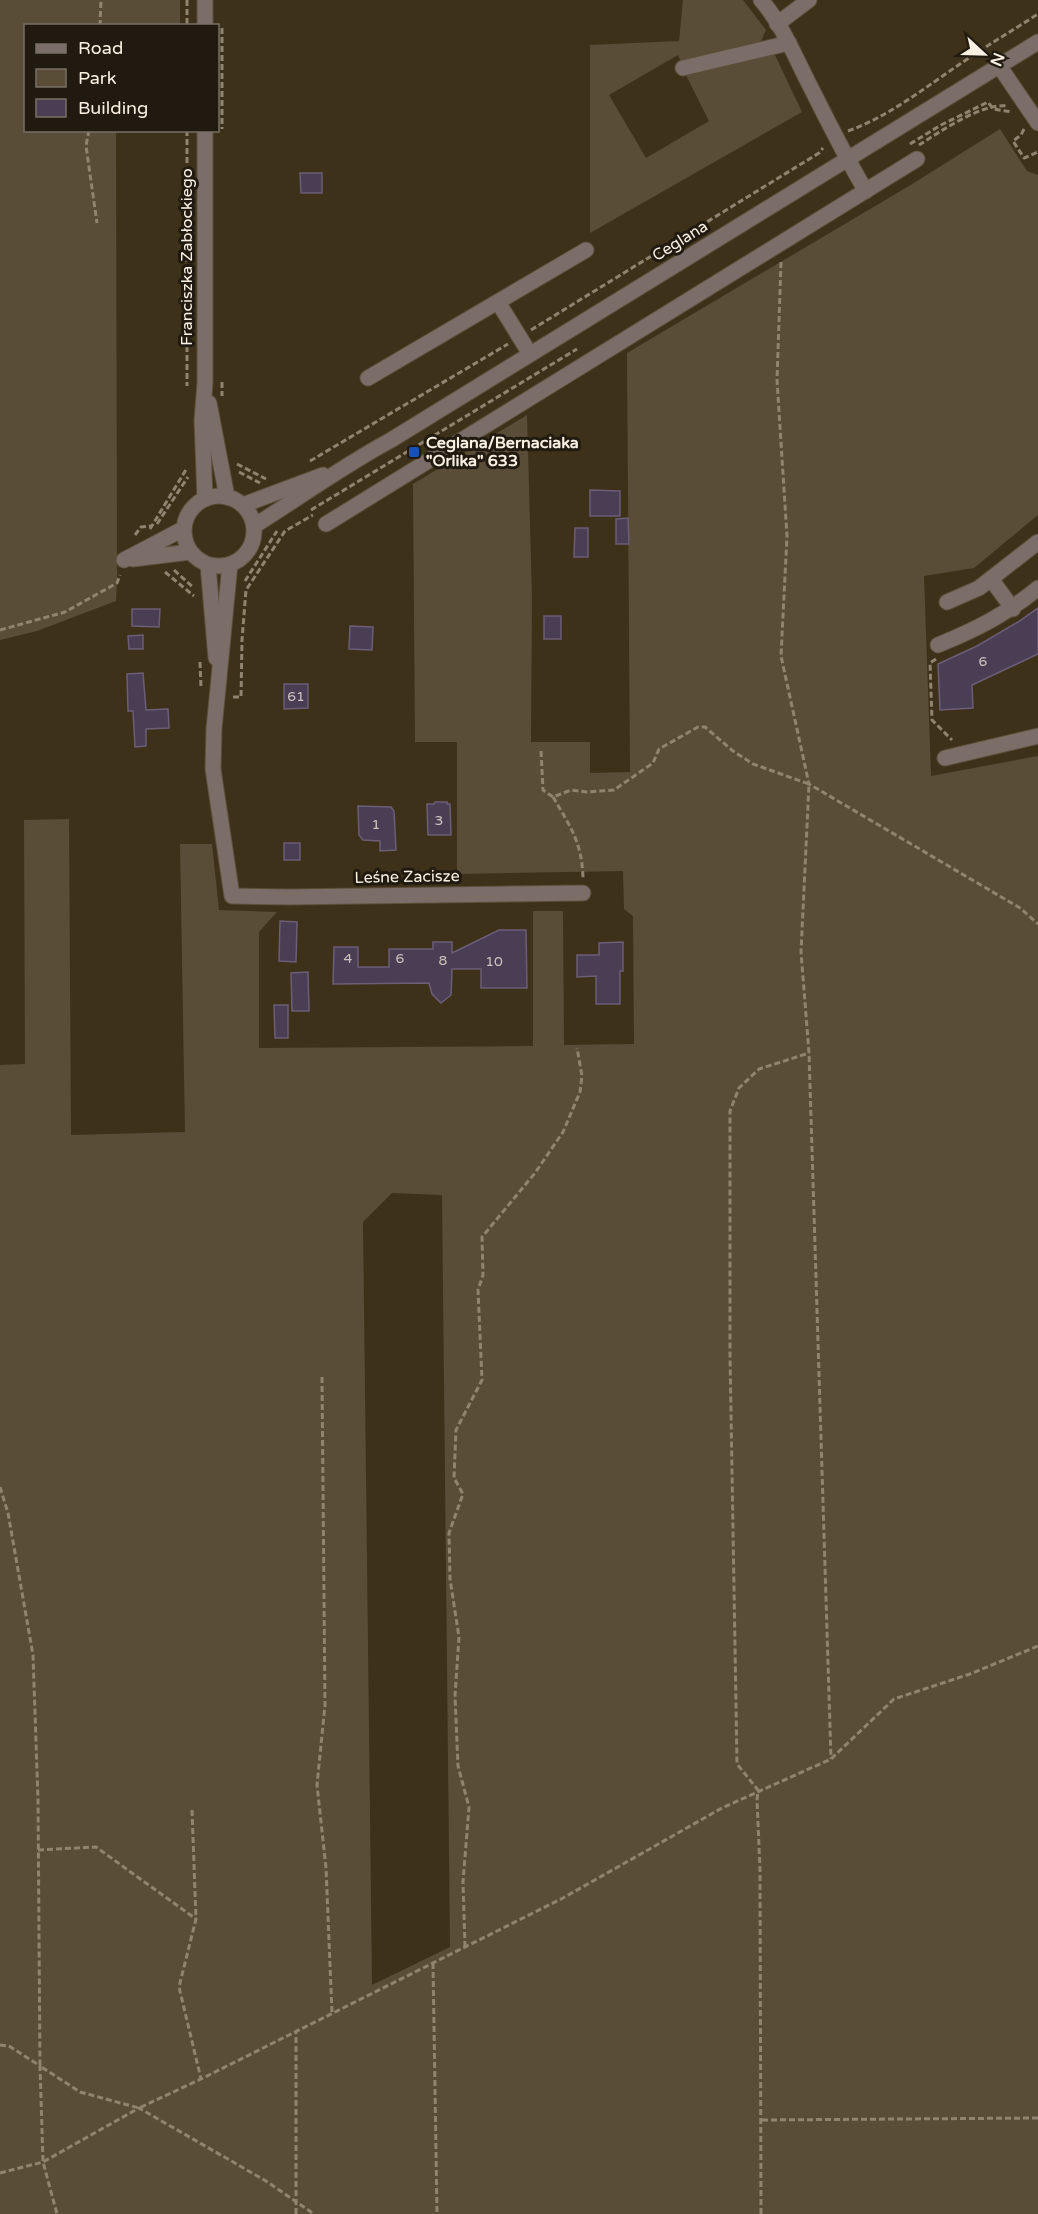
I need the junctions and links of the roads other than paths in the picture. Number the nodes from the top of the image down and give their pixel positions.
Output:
1 (205, 0) edge
2 (761, 0) edge
3 (809, 0) edge
4 (204, 24) edge
5 (777, 24) junction
6 (1038, 42) edge
7 (789, 43) junction
8 (1000, 66) junction
9 (683, 68) dead end
10 (1031, 122) edge
11 (204, 132) edge
12 (847, 159) junction
13 (917, 159) dead end
14 (866, 190) junction
15 (586, 250) dead end
16 (498, 302) junction
17 (530, 354) junction
18 (368, 378) dead end
19 (204, 382) junction
20 (340, 468) junction
21 (227, 497) junction
22 (204, 499) junction
23 (243, 505) junction
24 (326, 524) dead end
25 (254, 526) junction
26 (183, 529) junction
27 (1038, 542) edge
28 (160, 549) junction
29 (190, 552) junction
30 (124, 560) road end
31 (230, 564) junction
32 (208, 565) junction
33 (991, 579) junction
34 (1038, 588) edge
35 (947, 602) dead end
36 (1013, 609) junction
37 (938, 645) road end
38 (219, 678) junction
39 (1038, 736) edge
40 (952, 756) road end
41 (583, 893) road end

1 - 4 street
2 - 5 street
3 - 5 street
5 - 7 street
6 - 8 street, Ceglana
7 - 9 street
7 - 12 street
8 - 10 street
8 - 12 street, Ceglana
11 - 19 street, Franciszka Zabłockiego
12 - 14 street
12 - 17 street, Ceglana
13 - 14 street
14 - 24 street
15 - 16 street
16 - 17 street
16 - 18 street
17 - 20 street, Ceglana
19 - 21 street, Franciszka Zabłockiego
19 - 22 street, Franciszka Zabłockiego
20 - 23 street, Ceglana
20 - 25 street, Ceglana
21 - 22 street
21 - 23 street
22 - 26 street
23 - 25 street
25 - 31 street
26 - 28 street
26 - 29 street
27 - 33 street
28 - 29 street
28 - 30 street
29 - 32 street
31 - 32 street
31 - 38 street
32 - 38 street
33 - 35 street
33 - 36 street
34 - 36 street
36 - 37 street
38 - 41 street, Leśne Zacisze
39 - 40 street

